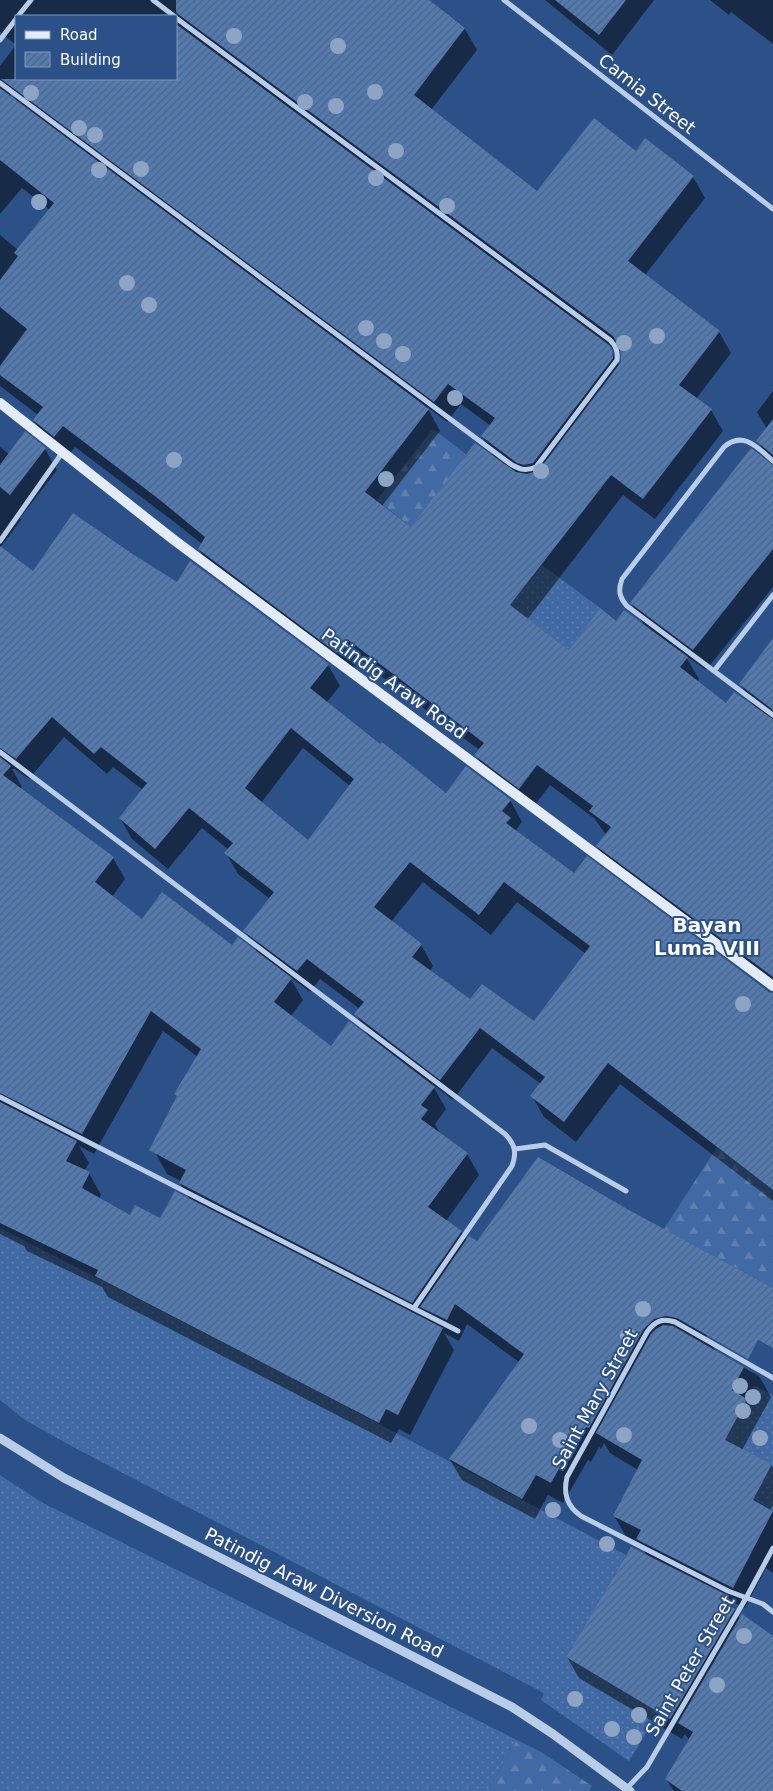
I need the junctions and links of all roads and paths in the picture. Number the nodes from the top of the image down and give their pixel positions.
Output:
1 (31, 0) edge
2 (152, 0) edge
3 (504, 0) edge
4 (19, 15) edge
5 (172, 15) edge
6 (178, 19) edge
7 (15, 21) edge
8 (0, 40) edge
9 (0, 83) edge
10 (773, 209) edge
11 (0, 403) edge
12 (62, 453) junction
13 (773, 461) edge
14 (0, 541) edge
15 (773, 595) edge
16 (714, 671) junction
17 (773, 715) edge
18 (0, 752) edge
19 (773, 986) edge
20 (0, 1097) edge
21 (515, 1149) junction
22 (626, 1191) dead end
23 (414, 1308) junction
24 (458, 1331) dead end
25 (773, 1378) edge
26 (0, 1438) edge
27 (773, 1548) edge
28 (746, 1598) junction
29 (773, 1612) edge
30 (626, 1790) edge

1 - 4 street
2 - 5 street
3 - 10 street, Camia Street
6 - 9 street
7 - 8 street
11 - 12 main road, Patindig Araw Road
12 - 14 street
12 - 19 main road, Patindig Araw Road
13 - 16 street
15 - 16 street
16 - 17 street
18 - 21 street
20 - 23 street
21 - 22 street
21 - 23 street
23 - 24 street
25 - 28 street, Saint Mary Street
26 - 30 street, Patindig Araw Diversion Road
27 - 28 street, Saint Peter Street
28 - 29 street
28 - 30 street, Saint Peter Street

